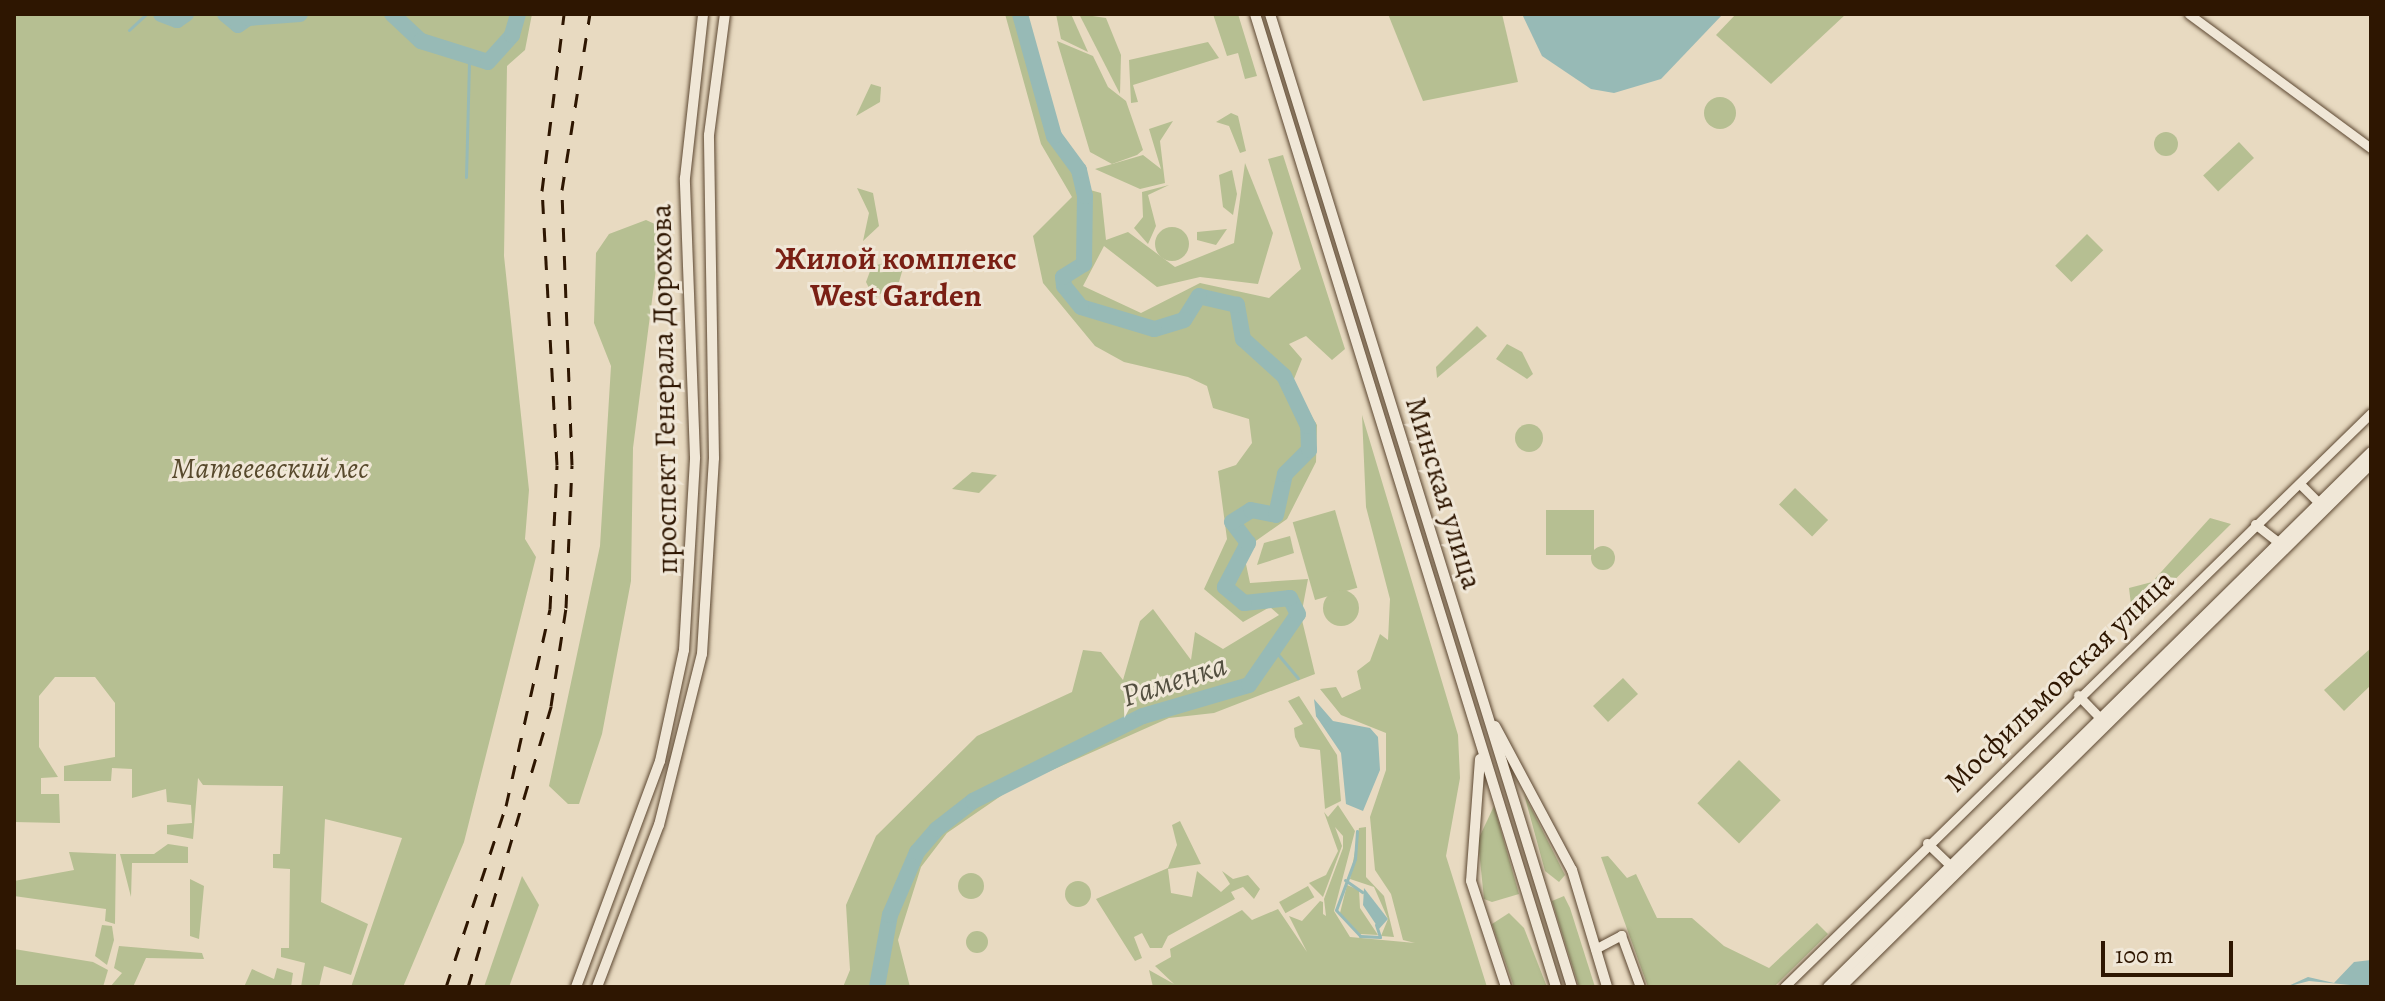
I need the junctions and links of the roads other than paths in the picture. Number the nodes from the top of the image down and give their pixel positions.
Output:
1 (697, 14) edge
2 (703, 14) edge
3 (725, 14) edge
4 (1255, 14) edge
5 (1270, 14) edge
6 (2189, 14) edge
7 (694, 52) junction
8 (2371, 148) edge
9 (2371, 413) edge
10 (2371, 452) edge
11 (2371, 464) edge
12 (2300, 484) junction
13 (2318, 502) junction
14 (2255, 524) junction
15 (2278, 542) junction
16 (2078, 695) junction
17 (1486, 710) junction
18 (2099, 717) junction
19 (1473, 718) junction
20 (1927, 843) junction
21 (1950, 865) junction
22 (1595, 949) junction
23 (576, 987) edge
24 (597, 987) edge
25 (1506, 987) edge
26 (1556, 987) edge
27 (1572, 987) edge
28 (1607, 987) edge
29 (1640, 987) edge
30 (1784, 987) edge
31 (1828, 987) edge
32 (1841, 987) edge

1 - 7 main road
2 - 7 main road, проспект Генерала Дорохова
3 - 24 main road, проспект Генерала Дорохова
4 - 19 main road, Минская улица
5 - 17 main road, Минская улица
6 - 8 street
7 - 23 main road, проспект Генерала Дорохова
9 - 12 street, Мосфильмовская улица
10 - 13 main road, Мосфильмовская улица
11 - 32 main road
12 - 13 street
12 - 14 street, Мосфильмовская улица
13 - 15 main road, Мосфильмовская улица
14 - 15 street
14 - 16 street, Мосфильмовская улица
15 - 18 main road, Мосфильмовская улица
16 - 18 street
16 - 20 street, Мосфильмовская улица
17 - 22 main road
17 - 27 main road, Минская улица
18 - 21 main road, Мосфильмовская улица
19 - 25 main road
19 - 26 main road, Минская улица
20 - 21 street
20 - 30 street, Мосфильмовская улица
21 - 31 main road, Мосфильмовская улица
22 - 28 main road
22 - 29 street

